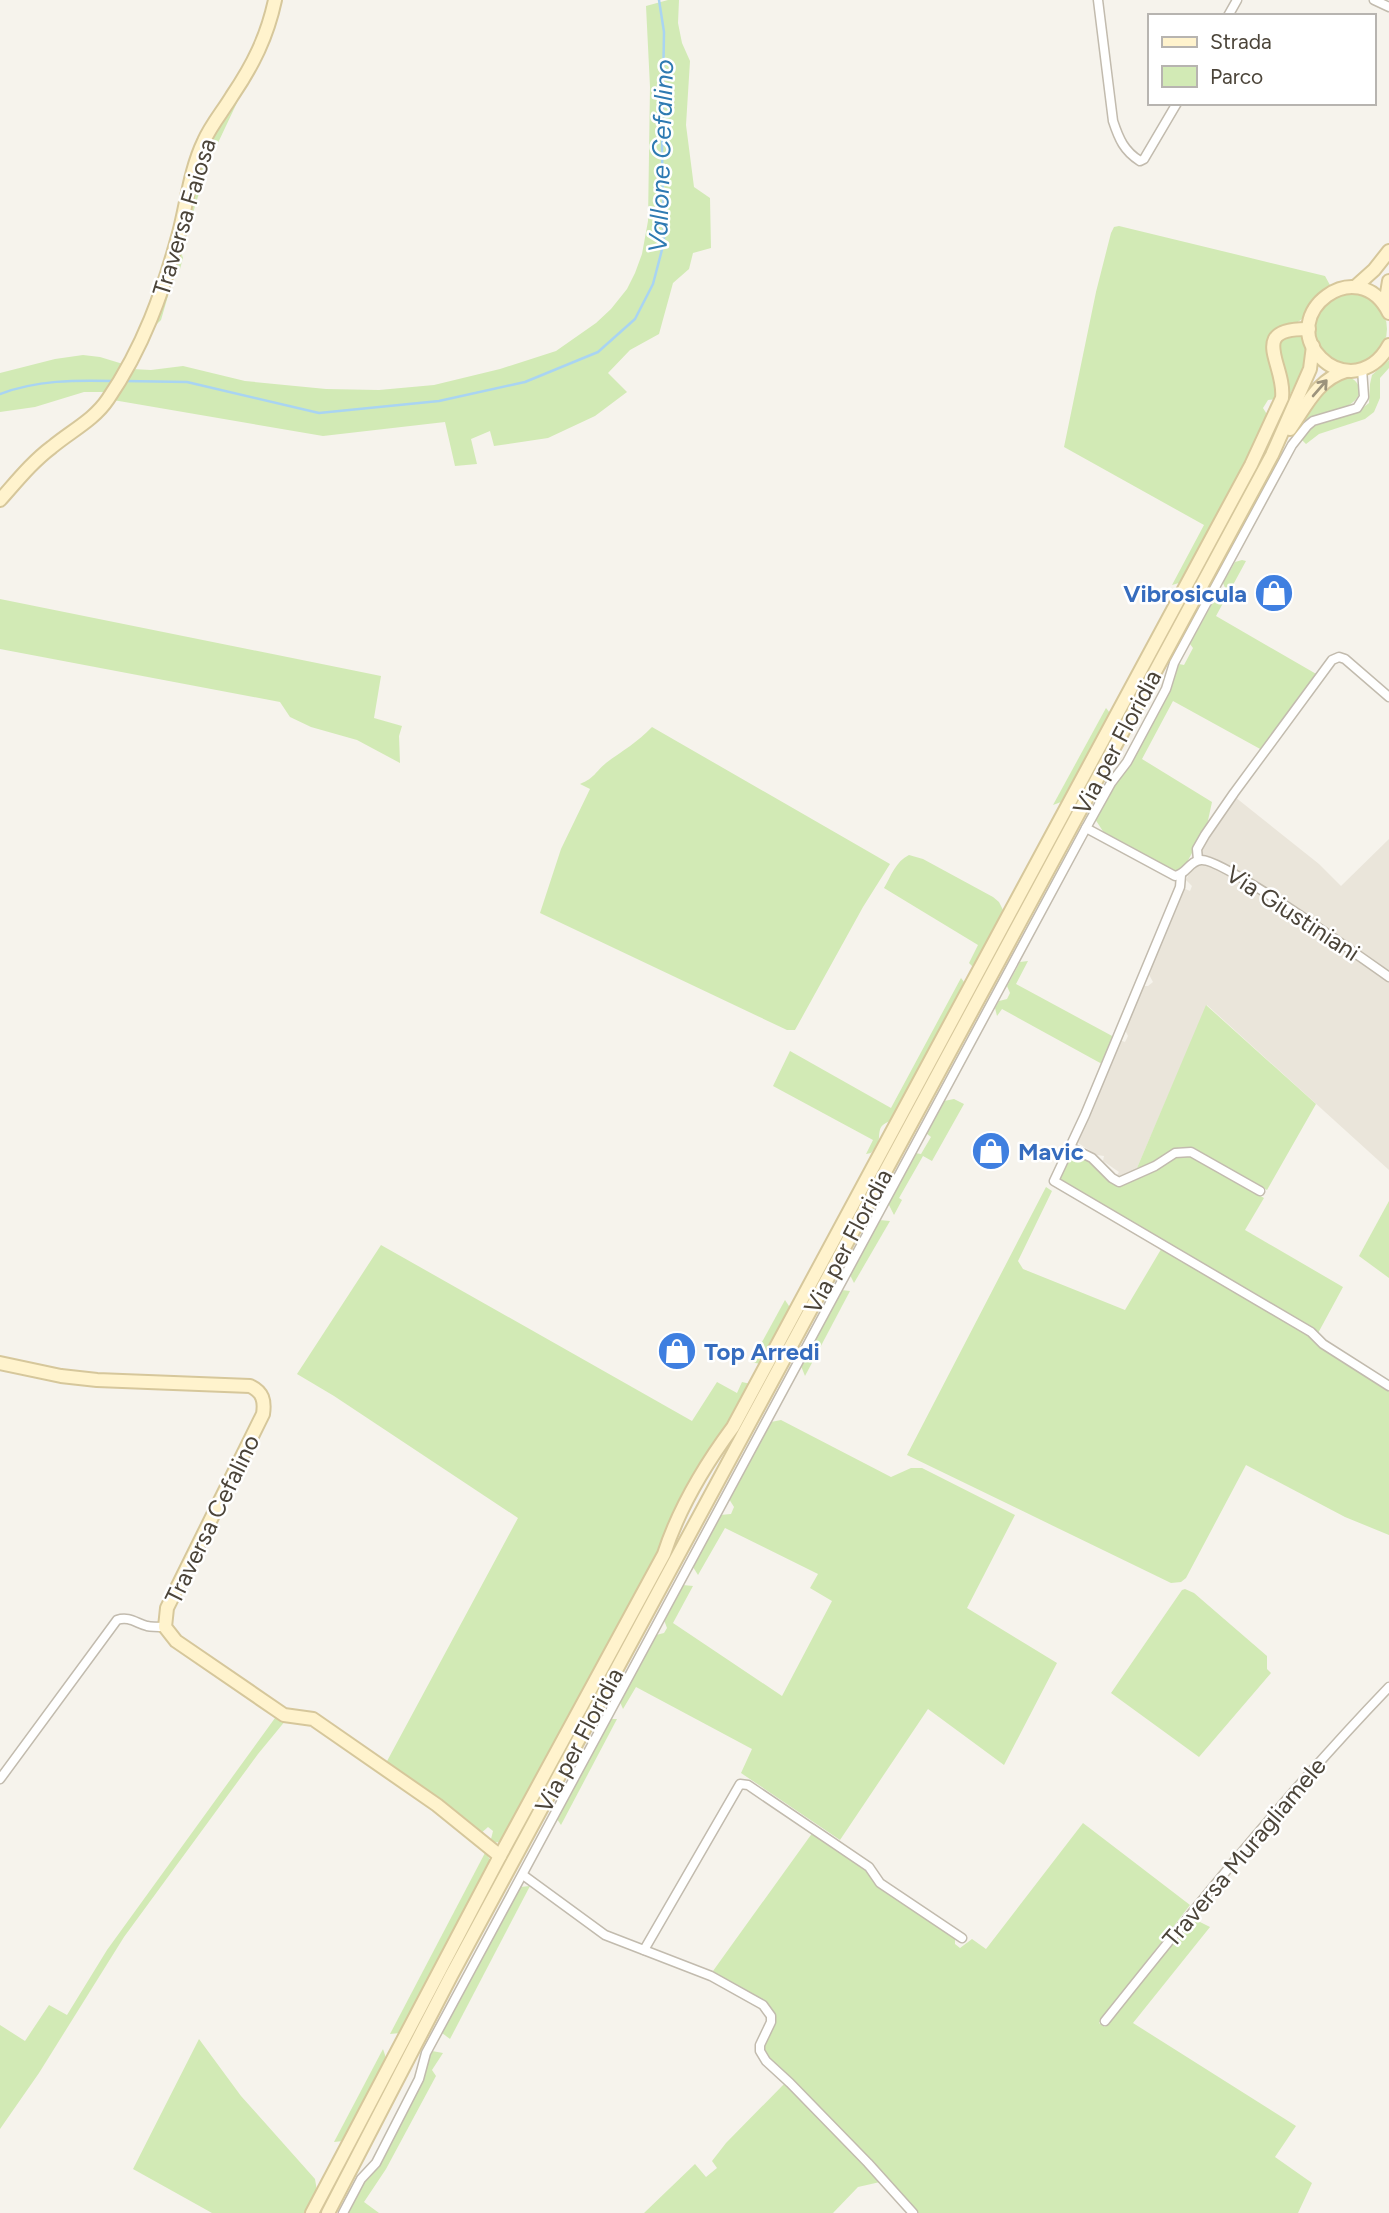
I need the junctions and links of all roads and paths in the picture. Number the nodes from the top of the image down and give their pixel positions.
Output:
1 (275, 0) edge
2 (1098, 0) edge
3 (1374, 0) edge
4 (1389, 7) edge
5 (1176, 105) edge
6 (1389, 251) edge
7 (1389, 281) edge
8 (1355, 287) junction
9 (1387, 309) edge
10 (1309, 329) junction
11 (1389, 345) edge
12 (1313, 346) junction
13 (1362, 369) junction
14 (1349, 371) junction
15 (1272, 455) junction
16 (0, 500) edge
17 (1389, 698) edge
18 (1086, 828) junction
19 (1198, 860) junction
20 (1181, 875) junction
21 (1389, 976) edge
22 (1070, 1147) junction
23 (1260, 1191) dead end
24 (0, 1363) edge
25 (1389, 1386) edge
26 (165, 1627) junction
27 (1389, 1688) edge
28 (0, 1779) edge
29 (500, 1856) junction
30 (523, 1875) junction
31 (962, 1938) dead end
32 (644, 1950) junction
33 (1105, 2021) dead end
34 (312, 2213) edge
35 (328, 2213) edge
36 (343, 2213) edge
37 (913, 2213) edge

1 - 16 street, Traversa Faiosa
2 - 5 street
3 - 4 street
6 - 8 street
7 - 9 street
8 - 9 street
8 - 10 street
10 - 12 street
10 - 29 street
11 - 13 street
12 - 14 street
12 - 15 street
13 - 14 street
13 - 18 street
15 -> 14 street
15 - 35 street, Via per Floridia
17 - 19 street
18 - 20 street
18 - 30 street
19 - 20 street, Via Giustiniani
19 - 21 street, Via Giustiniani
20 - 22 street
22 - 23 street
22 - 25 street
24 - 26 street, Traversa Cefalino
26 - 28 street
26 - 29 street, Traversa Cefalino
27 - 33 street, Traversa Muragliamele
29 - 34 street
30 - 32 street
30 - 36 street
31 - 32 street
32 - 37 street

